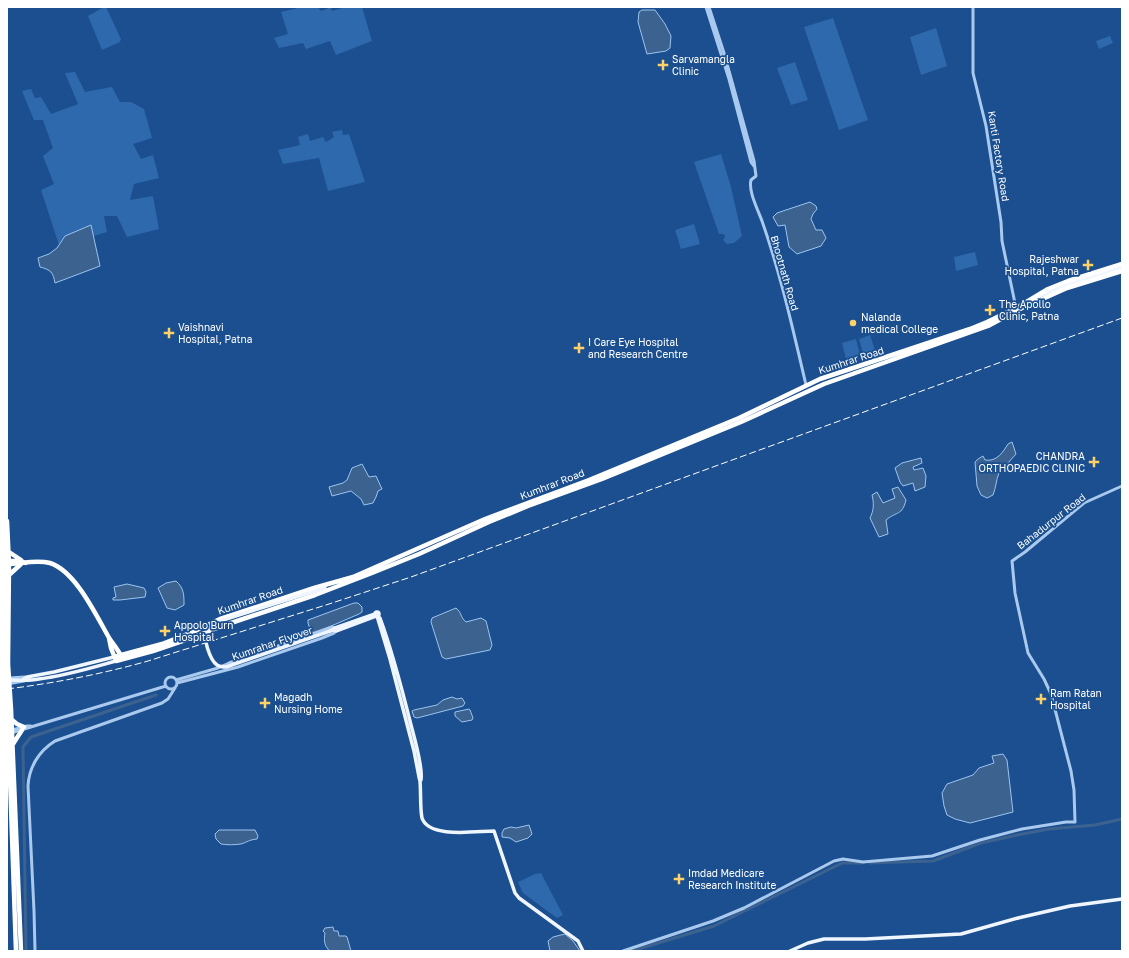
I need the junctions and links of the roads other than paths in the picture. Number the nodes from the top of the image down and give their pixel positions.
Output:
1 (706, 7) edge
2 (709, 7) edge
3 (973, 7) edge
4 (755, 169) junction
5 (1122, 264) edge
6 (1122, 268) edge
7 (1122, 272) edge
8 (1035, 299) junction
9 (1016, 308) junction
10 (988, 324) junction
11 (806, 385) junction
12 (692, 439) junction
13 (1122, 486) edge
14 (7, 521) edge
15 (8, 552) junction
16 (23, 562) junction
17 (8, 563) edge
18 (9, 575) junction
19 (333, 585) junction
20 (200, 629) junction
21 (333, 630) junction
22 (200, 635) junction
23 (109, 638) junction
24 (121, 657) junction
25 (115, 659) junction
26 (7, 679) edge
27 (28, 679) junction
28 (177, 681) junction
29 (7, 684) edge
30 (166, 686) junction
31 (175, 688) junction
32 (7, 692) edge
33 (10, 709) junction
34 (11, 719) junction
35 (23, 728) junction
36 (10, 732) junction
37 (13, 744) junction
38 (1122, 899) edge
39 (16, 951) edge
40 (21, 951) edge
41 (35, 951) edge
42 (583, 951) edge
43 (623, 951) edge
44 (790, 951) edge

1 - 4 street
2 - 4 street, Bhootnath Road
3 - 9 street, Kanti Factory Road
4 - 11 street, Bhootnath Road
5 - 8 highway, Kumhrar Road
6 - 8 main road
7 - 8 highway
8 - 9 highway
8 - 10 highway, Kumhrar Road
9 - 10 highway
10 - 11 highway, Kumhrar Road
10 - 12 highway, Kumhrar Road
11 - 12 highway, Kumhrar Road
12 - 19 highway, Kumhrar Road
13 - 43 street, Bahadurpur Road
14 - 15 highway
15 - 16 highway
15 - 17 highway
16 - 17 highway
16 - 18 highway
16 - 23 highway
17 - 18 highway
18 - 33 highway, bridge
19 - 20 highway, Kumhrar Road
19 - 21 main road, Kumrahar Flyover, bridge
19 - 22 highway, Kumhrar Road
20 - 22 highway
20 - 24 highway, Kumhrar Road
21 - 28 street
21 - 28 street
21 - 42 main road, Kumrahar Flyover
22 - 24 highway, Kumhrar Road
23 - 24 highway
23 - 25 highway
24 - 25 highway, Kumhrar Road
25 - 27 main road
26 - 27 street
26 - 27 main road
27 - 29 street
28 - 30 street
28 - 31 street
30 - 31 street
30 - 35 street
31 - 41 street
32 - 33 highway, bridge
33 - 34 highway
33 - 36 highway
34 - 35 highway
34 - 36 highway
35 - 36 street
35 - 37 highway
36 - 37 highway
36 - 39 highway
37 - 40 highway
38 - 44 main road

